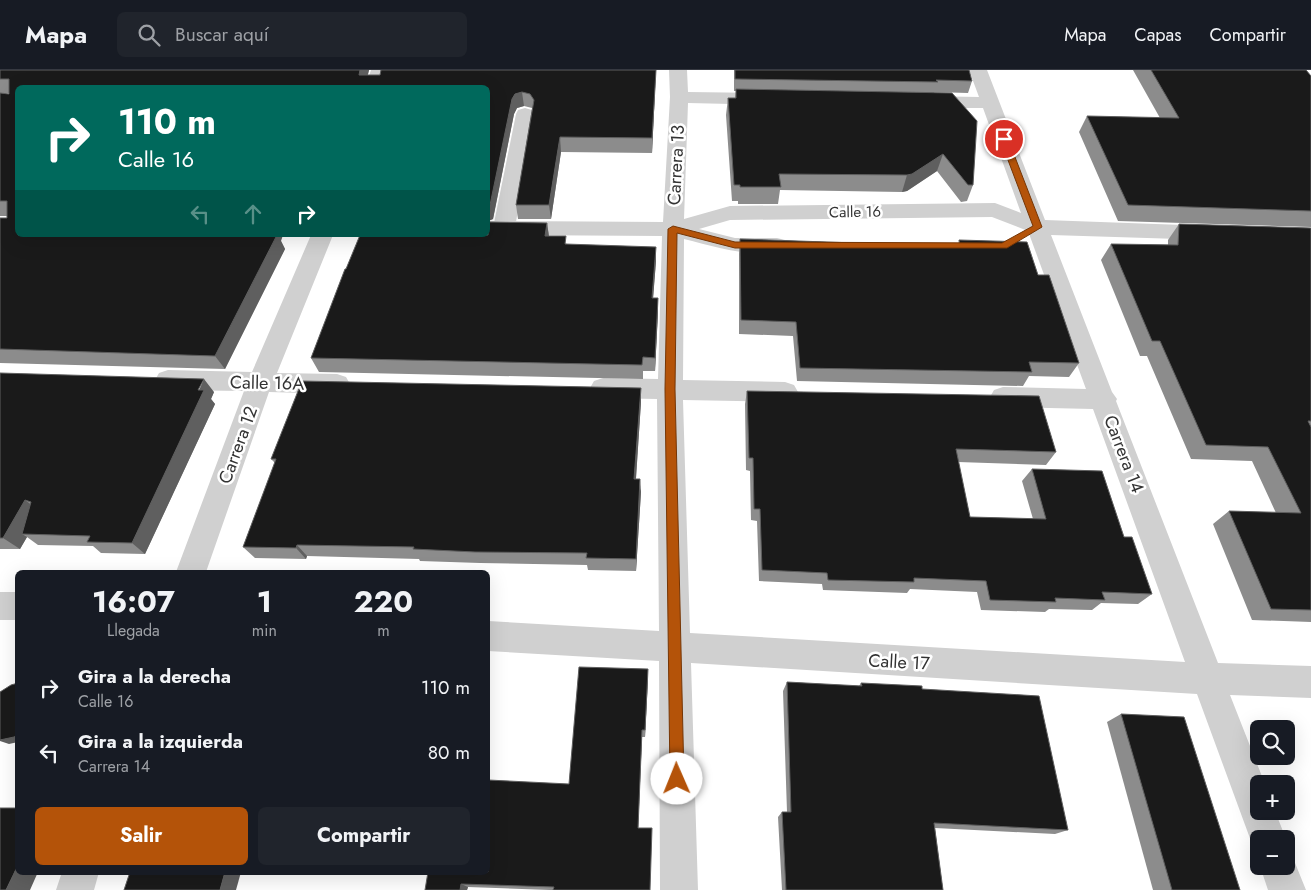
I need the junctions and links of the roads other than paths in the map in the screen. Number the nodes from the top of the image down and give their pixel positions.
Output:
1 (380, 70) edge
2 (678, 70) edge
3 (978, 70) edge
4 (375, 85) edge
5 (679, 97) junction
6 (786, 99) edge
7 (903, 102) edge
8 (990, 104) junction
9 (525, 114) dead end
10 (1037, 227) junction
11 (496, 228) edge
12 (673, 229) junction
13 (1233, 234) edge
14 (321, 237) edge
15 (1012, 241) edge
16 (795, 245) edge
17 (144, 379) edge
18 (260, 383) junction
19 (358, 385) edge
20 (582, 388) edge
21 (670, 389) junction
22 (808, 392) edge
23 (976, 396) edge
24 (1104, 399) junction
25 (192, 570) edge
26 (0, 606) edge
27 (15, 606) edge
28 (490, 636) edge
29 (675, 649) junction
30 (1208, 679) junction
31 (1311, 682) edge
32 (1265, 830) edge
33 (80, 875) edge
34 (1281, 875) edge
35 (75, 890) edge
36 (679, 890) edge
37 (1287, 890) edge

1 - 4 street
2 - 5 street, Carrera 13
3 - 8 street, Carrera 14
5 - 6 street
5 - 12 street, Carrera 13
7 - 8 street
8 - 10 street, Carrera 14
9 - 11 street
10 - 12 street, Calle 16
10 - 13 street, Calle 16
10 - 15 street
10 - 24 street, Carrera 14
11 - 12 street, Calle 16
12 - 16 street, Calle 16
12 - 21 street, Carrera 13
14 - 18 street, Carrera 12
17 - 18 street, Calle 16A
18 - 19 street, Calle 16A
18 - 25 street, Carrera 12
20 - 21 street
21 - 22 street
21 - 29 street, Carrera 13
23 - 24 street
24 - 30 street, Carrera 14
26 - 27 street
28 - 29 street, Calle 17
29 - 30 street, Calle 17
29 - 36 street, Carrera 13
30 - 31 street, Calle 17
30 - 32 street, Carrera 14
33 - 35 street
34 - 37 street

